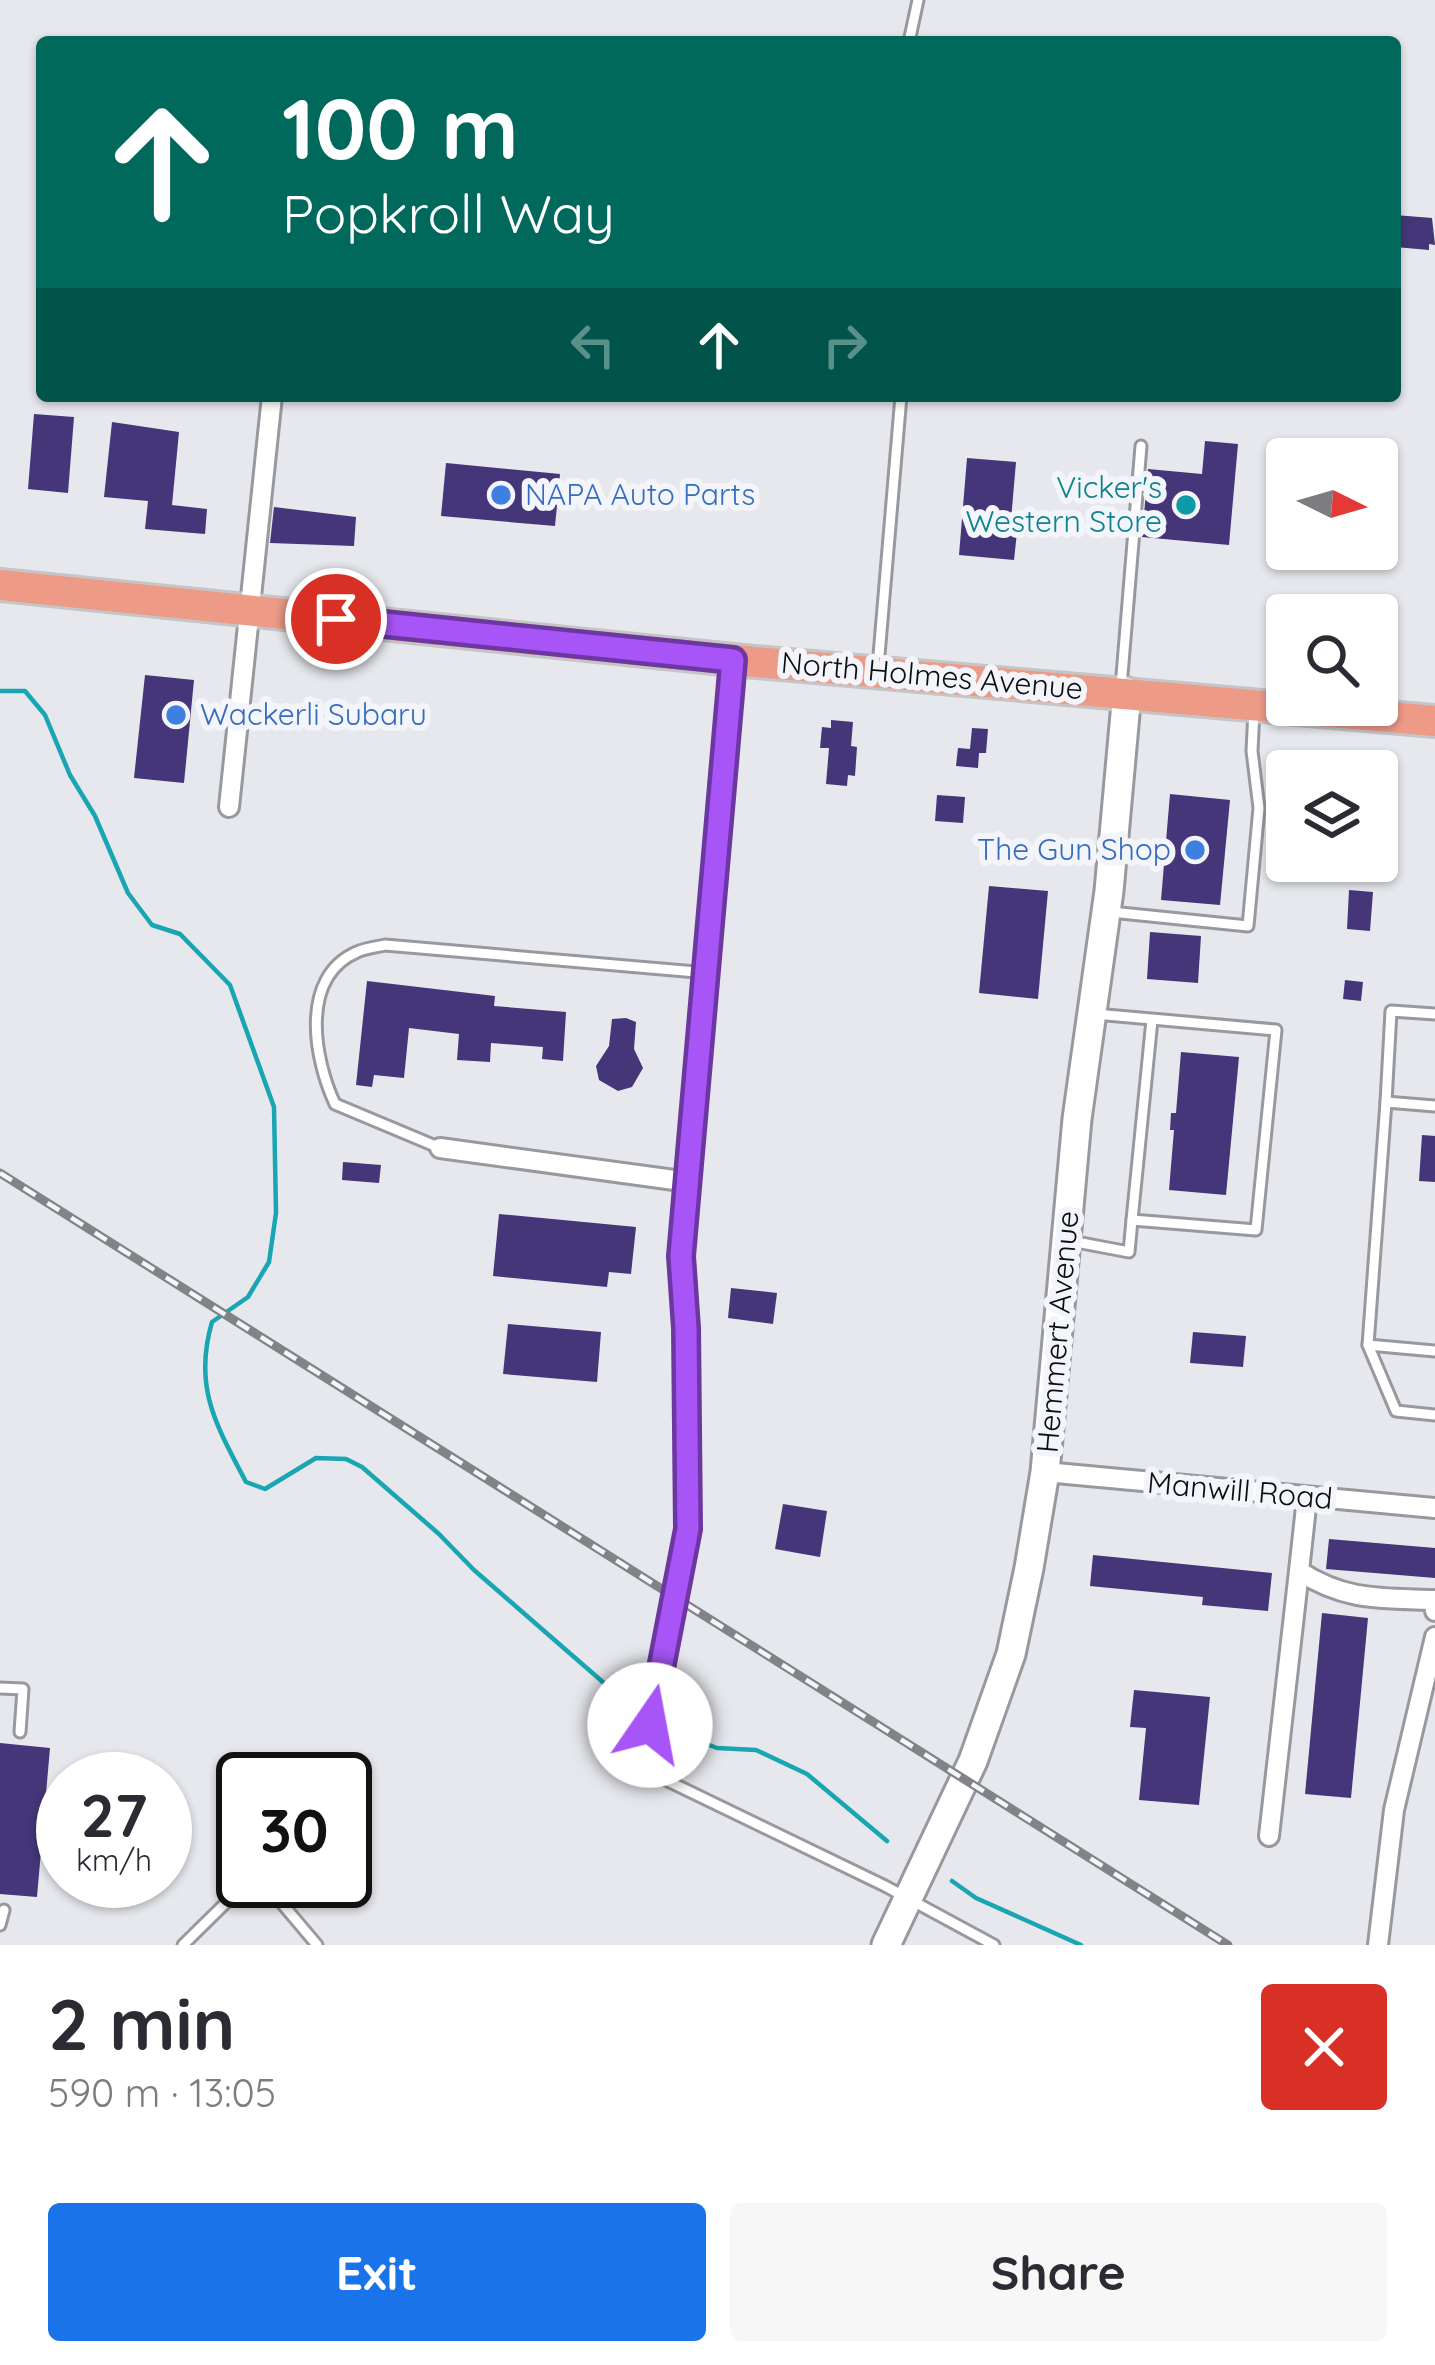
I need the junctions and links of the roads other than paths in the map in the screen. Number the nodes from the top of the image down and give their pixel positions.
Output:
1 (918, 0) edge
2 (910, 36) edge
3 (271, 402) edge
4 (900, 402) edge
5 (1141, 446) dead end
6 (0, 584) edge
7 (248, 610) junction
8 (733, 660) junction
9 (878, 672) junction
10 (1124, 692) junction
11 (1255, 704) junction
12 (1435, 721) edge
13 (229, 807) dead end
14 (1106, 911) junction
15 (708, 973) junction
16 (1089, 1013) junction
17 (1435, 1014) edge
18 (1152, 1020) junction
19 (1386, 1102) junction
20 (1435, 1106) edge
21 (440, 1148) joint
22 (689, 1182) junction
23 (1132, 1220) junction
24 (1067, 1241) junction
25 (1368, 1345) junction
26 (1435, 1351) edge
27 (1435, 1415) edge
28 (1045, 1472) junction
29 (1307, 1498) junction
30 (1435, 1508) edge
31 (1299, 1571) junction
32 (1435, 1612) edge
33 (1435, 1636) edge
34 (0, 1688) edge
35 (20, 1732) dead end
36 (641, 1768) joint
37 (1269, 1836) dead end
38 (910, 1900) junction
39 (221, 1908) edge
40 (286, 1908) edge
41 (4, 1910) dead end
42 (0, 1925) edge
43 (183, 1945) edge
44 (317, 1945) edge
45 (886, 1945) edge
46 (994, 1945) edge
47 (1378, 1945) edge

1 - 2 lane
3 - 7 street
4 - 9 lane
5 - 10 lane
6 - 7 main road, North Holmes Avenue
7 - 8 main road, North Holmes Avenue
7 - 13 street
8 - 9 main road, North Holmes Avenue
8 - 15 street
9 - 10 main road, North Holmes Avenue
10 - 11 main road, North Holmes Avenue
10 - 14 street, Hemmert Avenue
11 - 12 main road, North Holmes Avenue
11 - 14 lane
14 - 16 street, Hemmert Avenue
15 - 21 lane
15 - 22 street
16 - 18 lane
16 - 24 street, Hemmert Avenue
17 - 19 lane
18 - 23 lane
18 - 23 lane
19 - 20 lane
19 - 25 lane
21 - 22 street
22 - 36 street
23 - 24 lane
24 - 28 street, Hemmert Avenue
25 - 26 lane
25 - 27 lane
28 - 29 street, Manwill Road
28 - 38 street, Hemmert Avenue
29 - 30 street, Manwill Road
29 - 31 street
31 - 32 street
31 - 37 street
33 - 47 street
34 - 35 lane
36 - 38 lane
38 - 45 street, Hemmert Avenue
38 - 46 lane
39 - 43 lane
40 - 44 lane
41 - 42 lane

